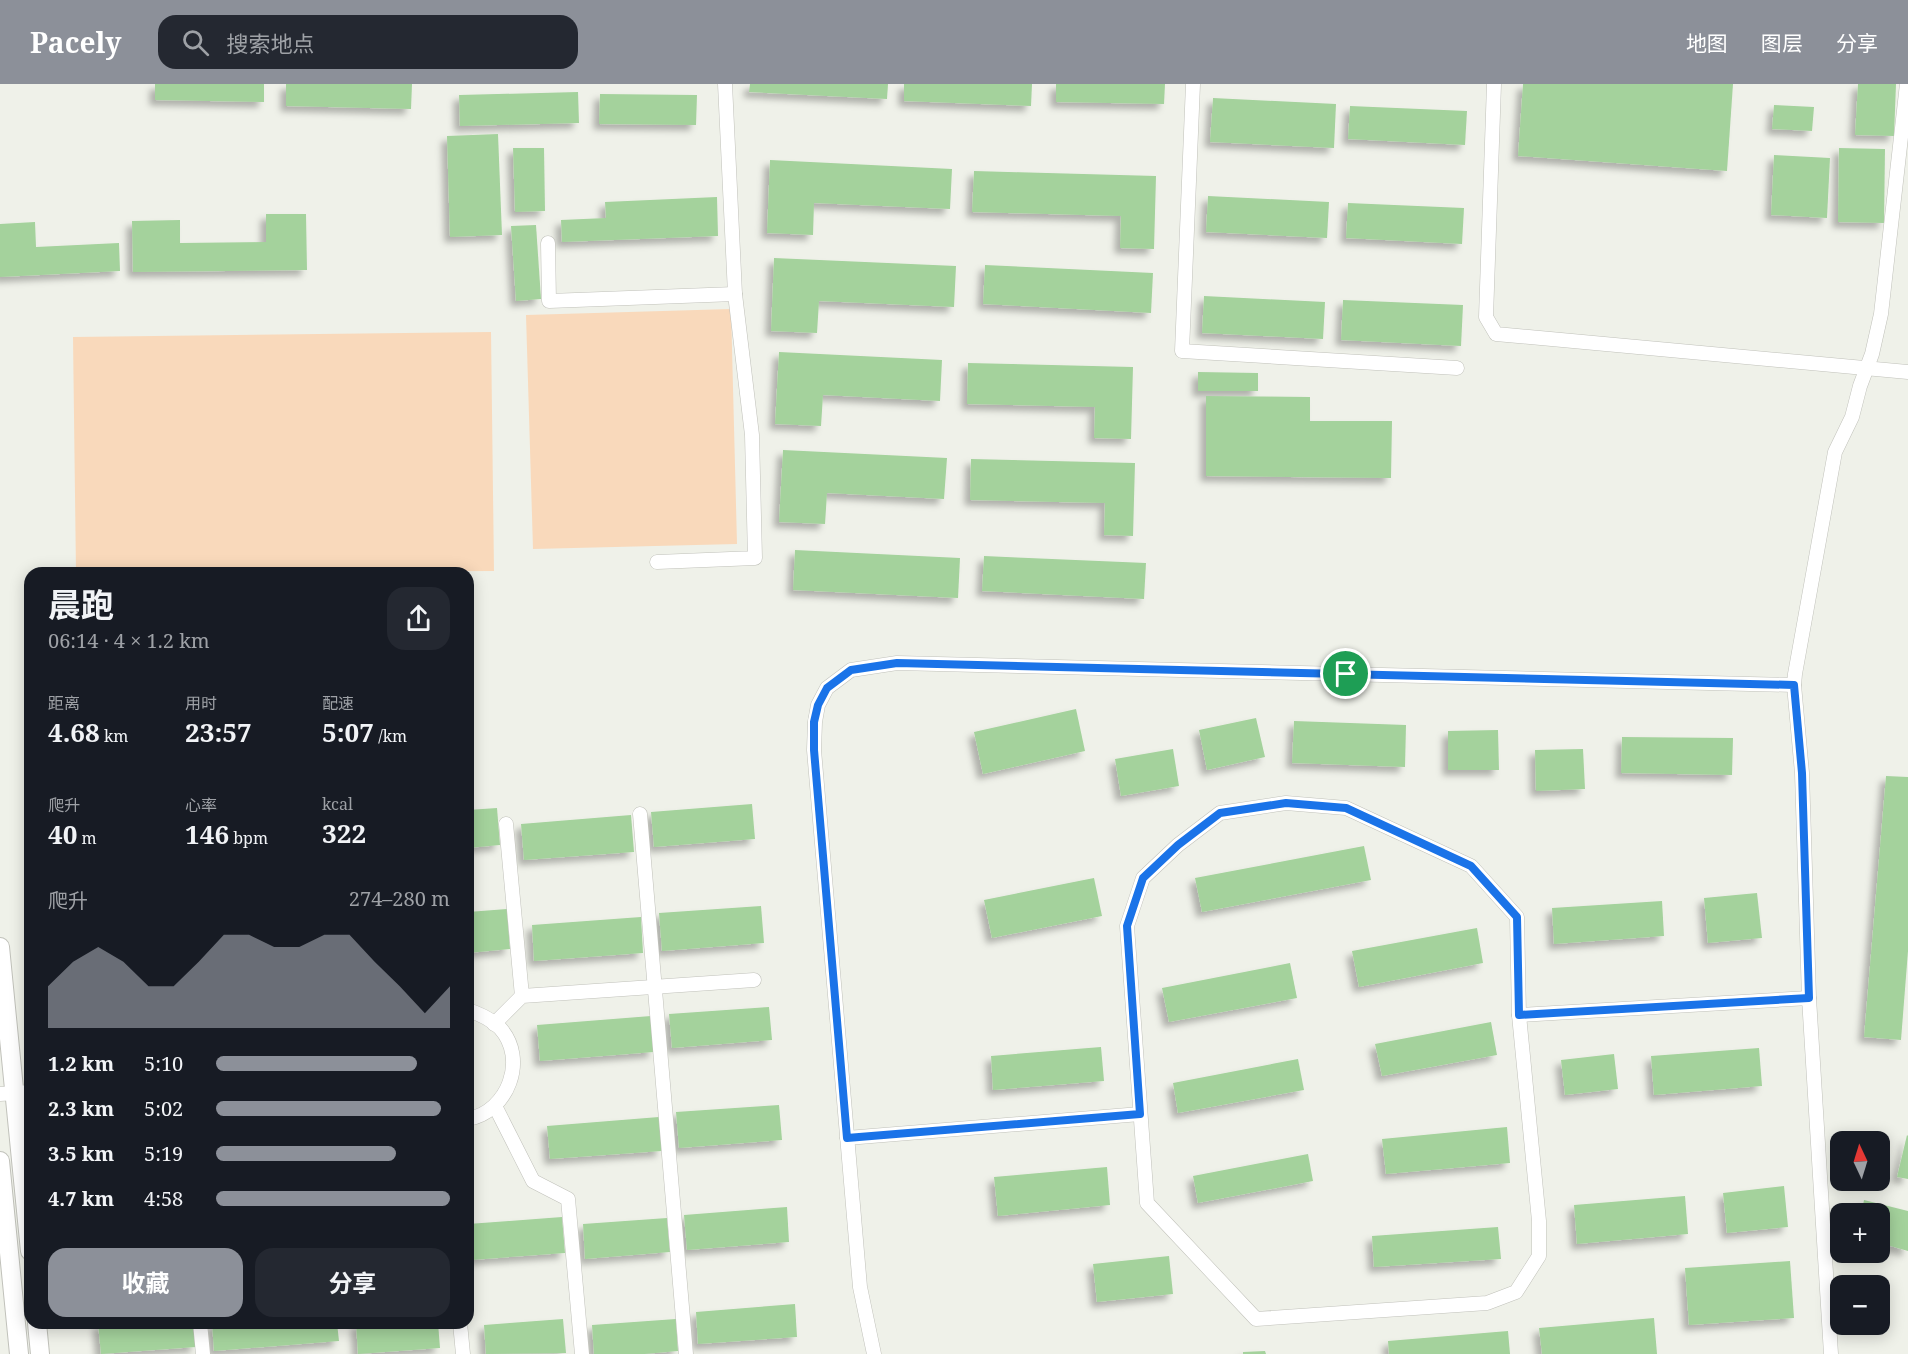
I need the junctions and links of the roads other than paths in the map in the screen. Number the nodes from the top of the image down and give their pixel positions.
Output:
1 (725, 84) edge
2 (1193, 84) edge
3 (1494, 84) edge
4 (1907, 84) edge
5 (548, 243) dead end
6 (735, 294) junction
7 (1457, 368) dead end
8 (1866, 369) junction
9 (1908, 372) edge
10 (657, 562) dead end
11 (1794, 685) junction
12 (640, 814) dead end
13 (506, 824) dead end
14 (0, 946) edge
15 (754, 980) dead end
16 (654, 986) junction
17 (522, 996) junction
18 (1809, 998) junction
19 (474, 1012) edge
20 (1519, 1015) junction
21 (494, 1023) junction
22 (15, 1093) edge
23 (495, 1106) junction
24 (1140, 1114) junction
25 (474, 1117) edge
26 (847, 1138) junction
27 (0, 1161) edge
28 (24, 1188) edge
29 (38, 1329) edge
30 (201, 1329) edge
31 (461, 1329) edge
32 (19, 1354) edge
33 (40, 1354) edge
34 (203, 1354) edge
35 (463, 1354) edge
36 (582, 1354) edge
37 (686, 1354) edge
38 (874, 1354) edge
39 (1831, 1354) edge

1 - 6 street
2 - 7 street
3 - 8 street
4 - 8 street
5 - 6 street
6 - 10 street
8 - 9 street
8 - 11 street
11 - 18 street
11 - 26 street
12 - 16 street
13 - 17 street
14 - 22 street
15 - 16 street
16 - 17 street
16 - 37 street
17 - 21 street
18 - 20 street
18 - 39 street
19 - 21 street
20 - 24 street
20 - 24 street
21 - 23 street
22 - 28 street
23 - 25 street
23 - 36 street
24 - 26 street
26 - 38 street
27 - 32 street
29 - 33 street
30 - 34 street
31 - 35 street

